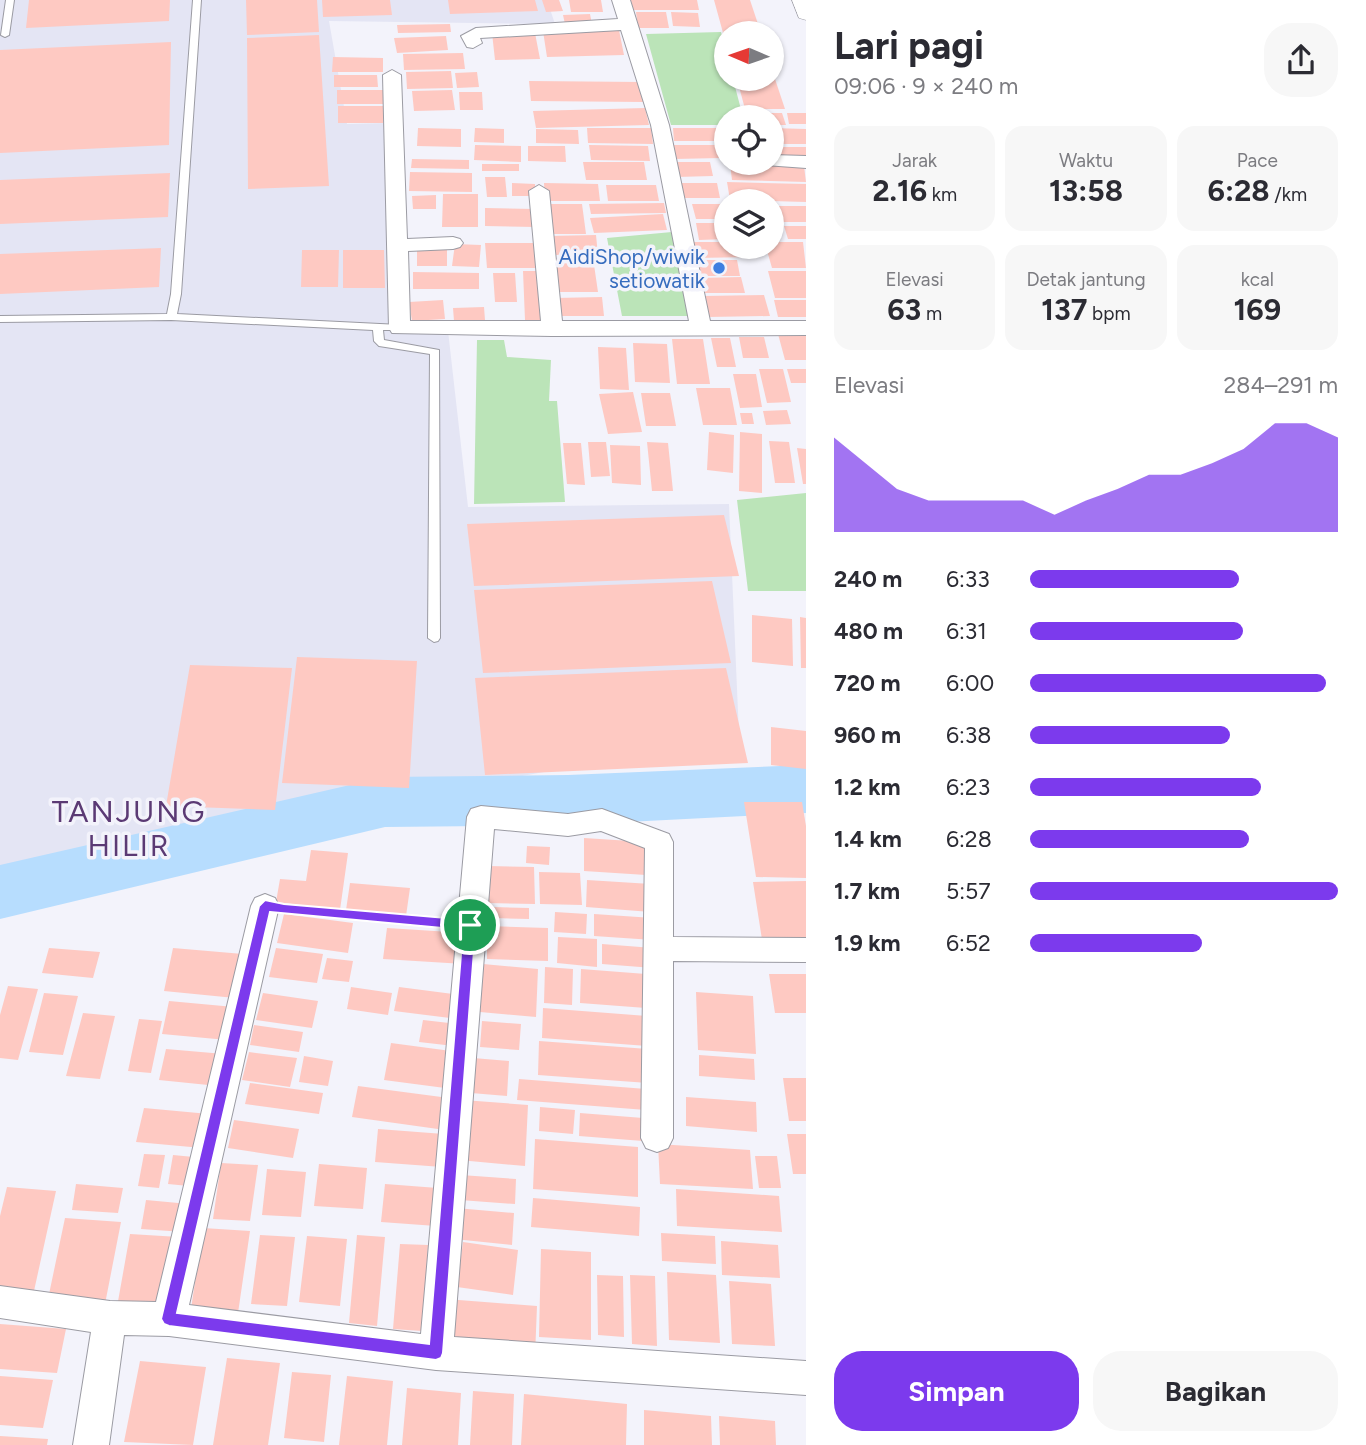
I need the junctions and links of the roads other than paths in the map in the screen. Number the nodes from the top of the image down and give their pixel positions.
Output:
1 (10, 0) edge
2 (197, 0) edge
3 (621, 0) edge
4 (802, 0) edge
5 (806, 14) edge
6 (628, 24) junction
7 (5, 35) dead end
8 (473, 43) dead end
9 (392, 75) dead end
10 (784, 162) edge
11 (806, 162) edge
12 (539, 191) dead end
13 (453, 243) dead end
14 (396, 245) junction
15 (172, 317) junction
16 (0, 319) edge
17 (378, 328) junction
18 (400, 328) junction
19 (806, 328) edge
20 (552, 329) junction
21 (701, 329) junction
22 (434, 638) dead end
23 (265, 906) road end
24 (659, 948) junction
25 (806, 950) edge
26 (657, 1138) dead end
27 (0, 1302) edge
28 (110, 1318) junction
29 (169, 1319) junction
30 (436, 1353) junction
31 (806, 1378) edge
32 (91, 1445) edge

1 - 7 lane
2 - 15 lane
3 - 6 street
4 - 5 street
6 - 8 street
6 - 21 street
9 - 14 street
10 - 11 street
12 - 20 street
13 - 14 street
14 - 18 street
15 - 16 lane
15 - 17 lane
17 - 18 lane
17 - 22 lane
18 - 20 street
19 - 21 street
20 - 21 street
23 - 29 street
24 - 25 street
24 - 26 street
24 - 30 street
27 - 28 street
28 - 29 street
28 - 32 street
29 - 30 street
30 - 31 street

